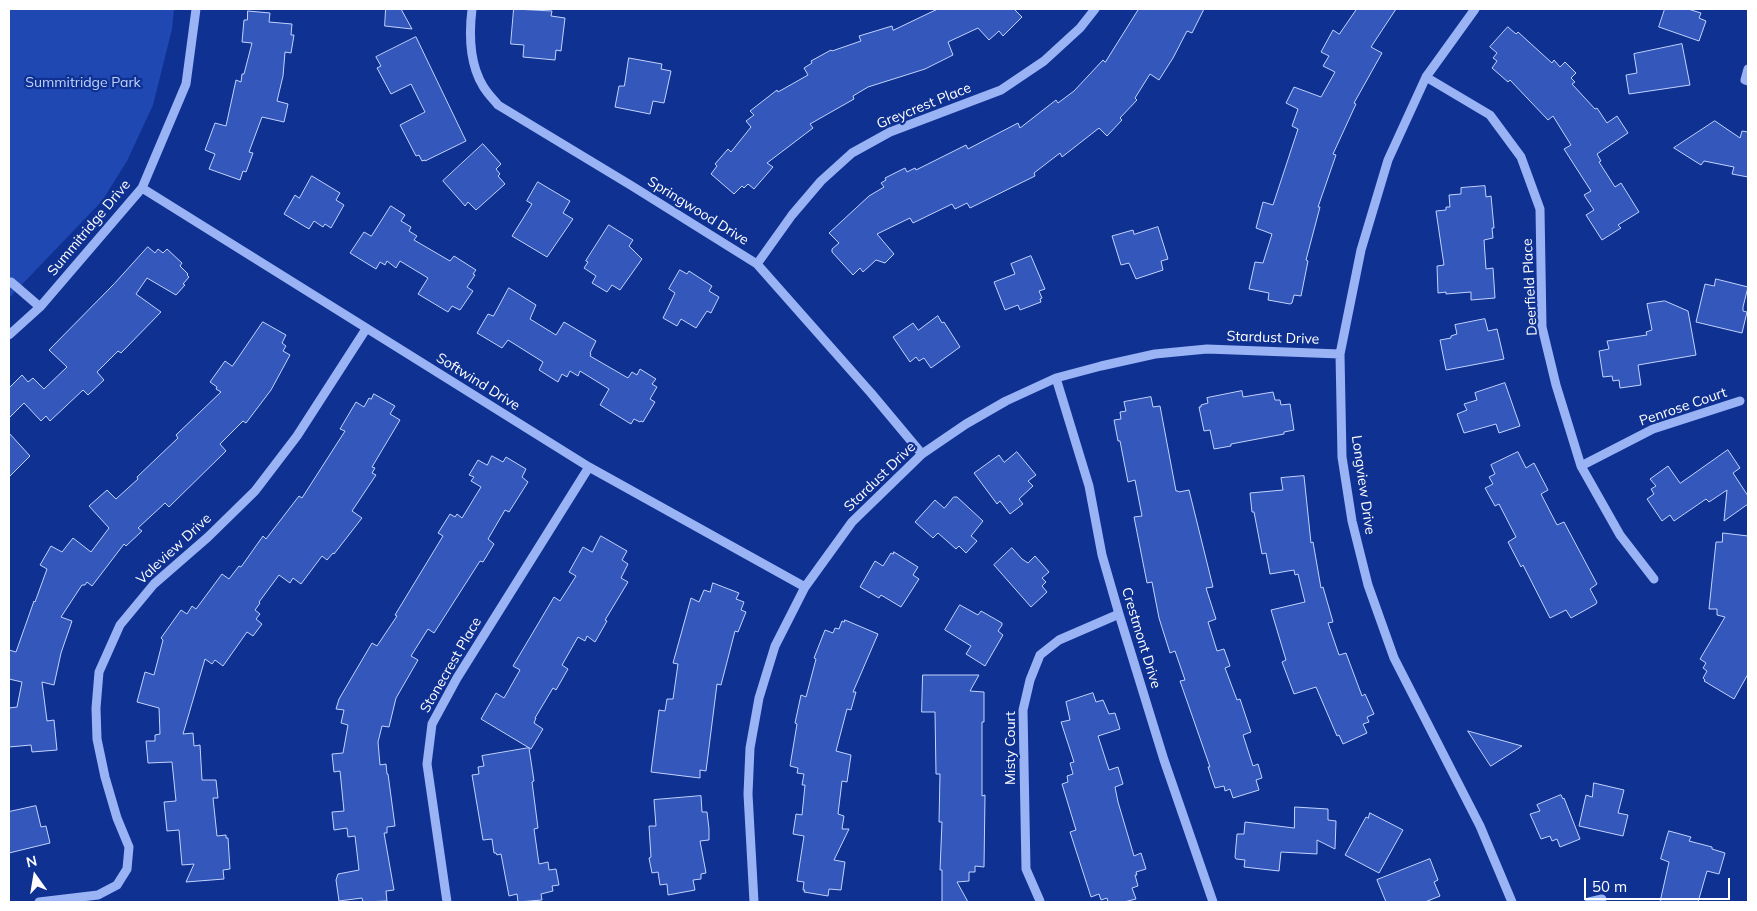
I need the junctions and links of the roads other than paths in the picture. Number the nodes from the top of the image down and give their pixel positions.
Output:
1 (196, 9) edge
2 (472, 9) edge
3 (1095, 9) edge
4 (1476, 9) edge
5 (1748, 69) edge
6 (1426, 77) junction
7 (1748, 81) edge
8 (142, 188) junction
9 (757, 264) junction
10 (9, 282) edge
11 (40, 307) junction
12 (366, 329) junction
13 (9, 335) edge
14 (1340, 354) junction
15 (1056, 378) junction
16 (1740, 401) dead end
17 (922, 454) junction
18 (1582, 466) junction
19 (589, 467) junction
20 (1654, 579) dead end
21 (806, 587) junction
22 (1119, 614) junction
23 (1602, 899) dead end
24 (1040, 901) dead end
25 (39, 902) edge
26 (447, 902) edge
27 (754, 902) edge
28 (1213, 902) edge
29 (1512, 902) edge
30 (1589, 902) edge

1 - 8 street, Summitridge Drive
2 - 9 street, Springwood Drive
3 - 9 street, Greycrest Place
4 - 6 street, Longview Drive
5 - 7 street
6 - 14 street, Longview Drive
6 - 18 street, Deerfield Place
8 - 11 street, Summitridge Drive
8 - 12 street, Softwind Drive
9 - 17 street, Springwood Drive
10 - 11 street
11 - 13 street, Summitridge Drive
12 - 19 street, Softwind Drive
12 - 25 street, Valeview Drive
14 - 15 street, Stardust Drive
14 - 29 street, Longview Drive
15 - 17 street, Stardust Drive
15 - 22 street, Crestmont Drive
16 - 18 street, Penrose Court
17 - 21 street, Stardust Drive
18 - 20 street, Deerfield Place
19 - 21 street, Softwind Drive
19 - 26 street, Stonecrest Place
21 - 27 street, Stardust Drive
22 - 24 street, Misty Court
22 - 28 street, Crestmont Drive
23 - 30 street

